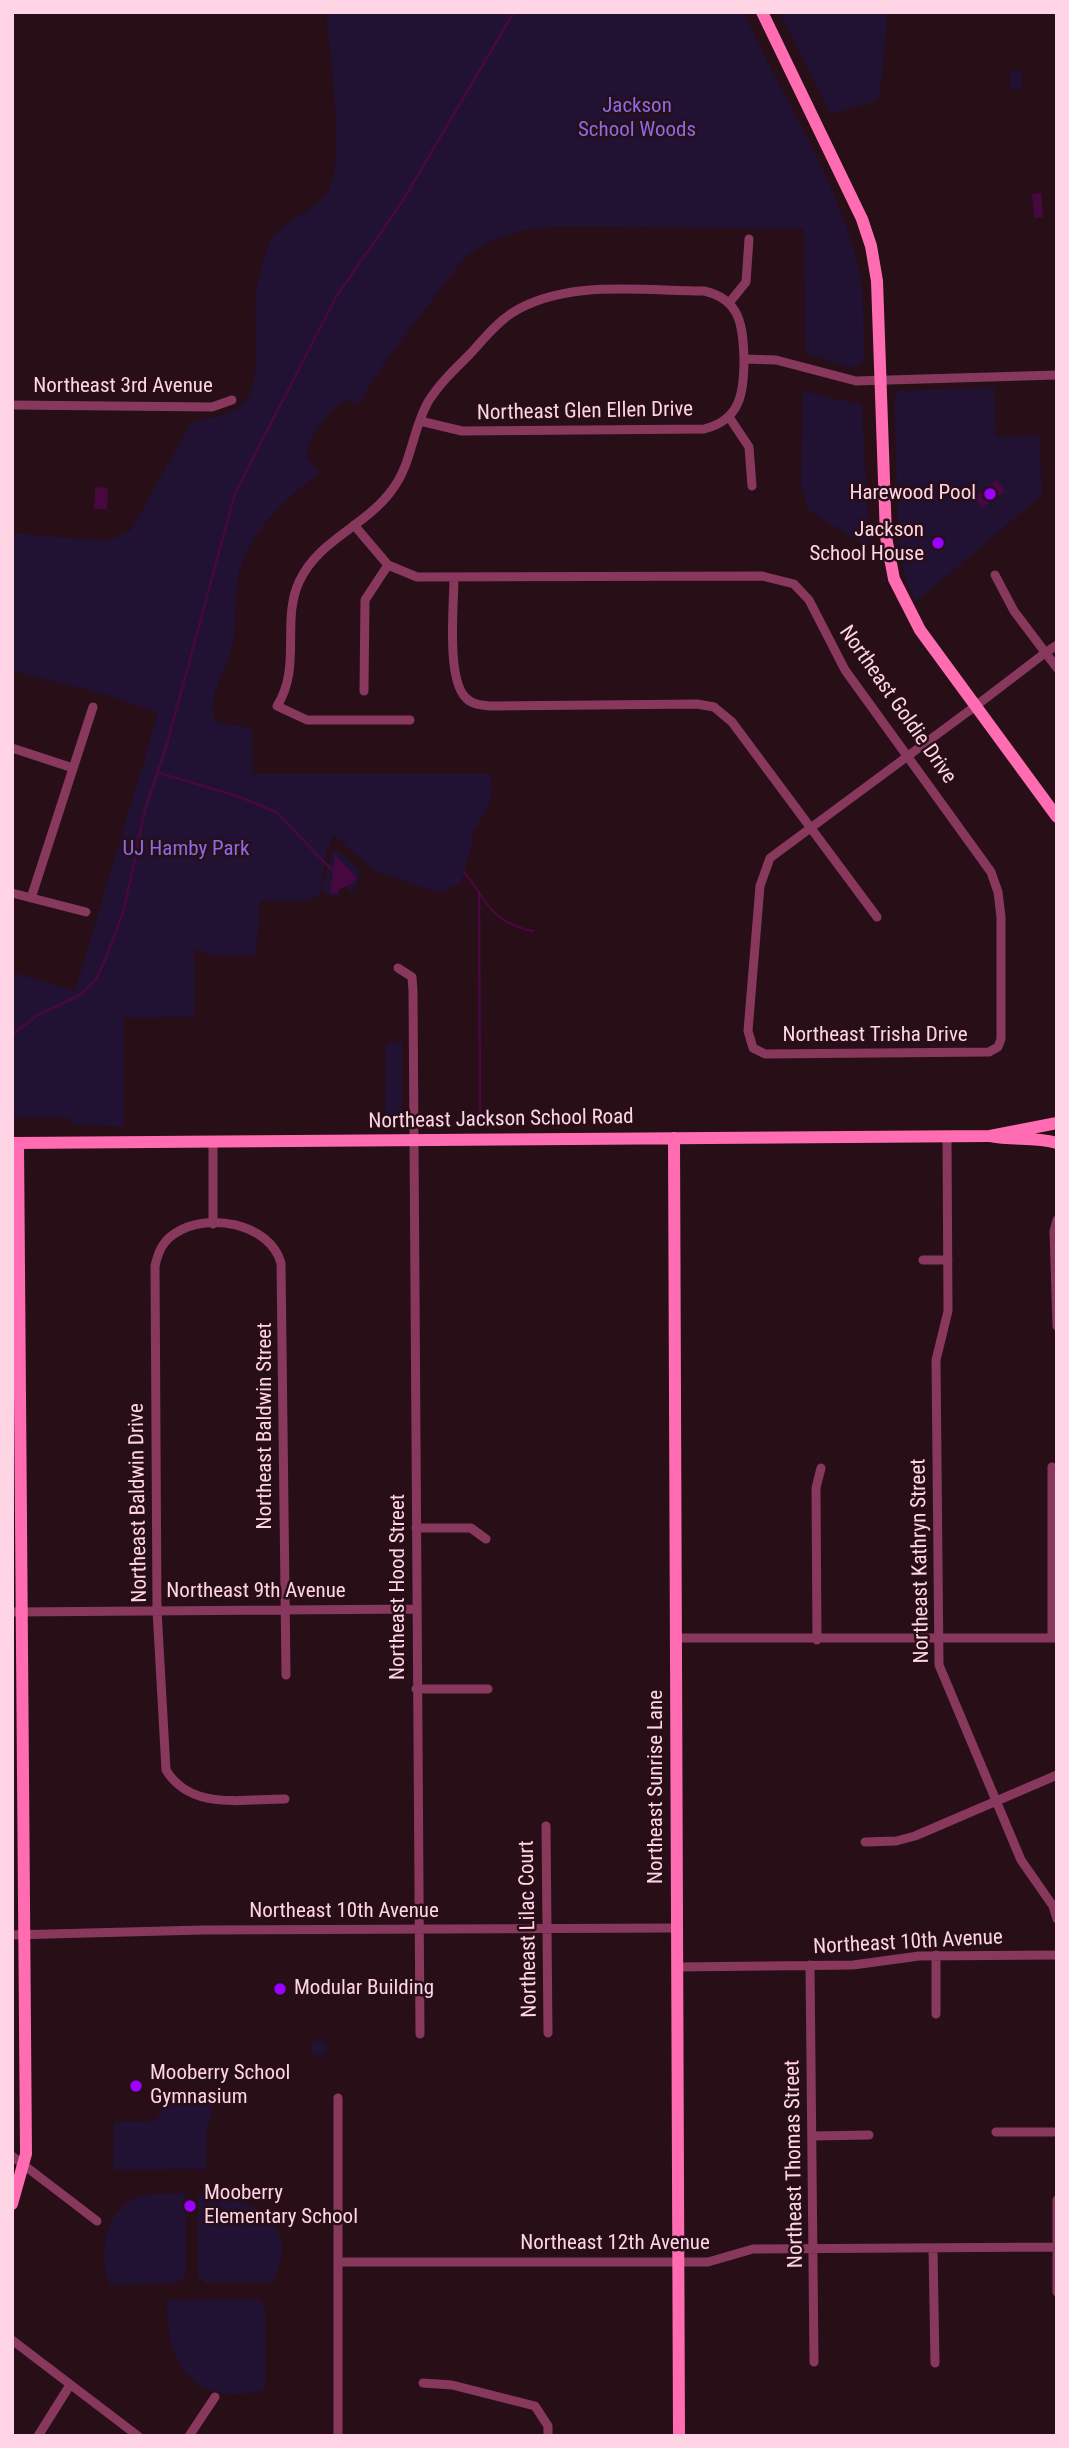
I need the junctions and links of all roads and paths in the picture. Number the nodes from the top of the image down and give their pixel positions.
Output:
1 (762, 12) edge
2 (749, 239) dead end
3 (729, 303) junction
4 (744, 359) junction
5 (1057, 375) edge
6 (880, 381) junction
7 (232, 400) dead end
8 (12, 405) edge
9 (729, 417) junction
10 (420, 421) junction
11 (752, 486) dead end
12 (354, 525) junction
13 (388, 565) junction
14 (995, 575) dead end
15 (454, 577) junction
16 (1057, 645) edge
17 (1045, 653) junction
18 (1057, 668) edge
19 (364, 691) dead end
20 (976, 706) junction
21 (93, 707) dead end
22 (410, 720) dead end
23 (12, 748) edge
24 (909, 755) junction
25 (73, 768) junction
26 (1057, 817) edge
27 (811, 827) junction
28 (12, 893) edge
29 (31, 898) junction
30 (86, 912) dead end
31 (877, 917) dead end
32 (398, 968) dead end
33 (998, 1048) joint
34 (1057, 1124) edge
35 (989, 1136) junction
36 (947, 1137) junction
37 (674, 1138) junction
38 (414, 1140) junction
39 (213, 1142) junction
40 (15, 1143) edge
41 (1057, 1143) edge
42 (1057, 1220) edge
43 (213, 1224) junction
44 (923, 1260) dead end
45 (948, 1260) junction
46 (1057, 1326) edge
47 (16, 1358) edge
48 (1052, 1467) dead end
49 (821, 1468) dead end
50 (416, 1528) junction
51 (486, 1539) dead end
52 (284, 1609) junction
53 (416, 1609) junction
54 (157, 1610) junction
55 (17, 1612) edge
56 (937, 1637) junction
57 (676, 1638) junction
58 (1054, 1638) edge
59 (817, 1640) junction
60 (286, 1675) dead end
61 (416, 1689) junction
62 (488, 1689) dead end
63 (1057, 1775) edge
64 (285, 1798) dead end
65 (996, 1801) junction
66 (546, 1826) dead end
67 (865, 1842) dead end
68 (1057, 1919) edge
69 (547, 1928) junction
70 (676, 1928) junction
71 (417, 1929) junction
72 (18, 1935) edge
73 (936, 1955) junction
74 (1057, 1955) edge
75 (810, 1965) junction
76 (677, 1967) junction
77 (936, 2014) dead end
78 (548, 2032) dead end
79 (420, 2034) dead end
80 (338, 2098) dead end
81 (996, 2132) dead end
82 (1057, 2132) edge
83 (869, 2135) dead end
84 (812, 2136) junction
85 (12, 2156) edge
86 (25, 2165) junction
87 (1057, 2200) edge
88 (12, 2204) edge
89 (97, 2221) dead end
90 (1056, 2247) edge
91 (933, 2249) junction
92 (814, 2250) junction
93 (339, 2262) junction
94 (678, 2262) junction
95 (1057, 2292) edge
96 (12, 2340) edge
97 (814, 2362) dead end
98 (935, 2363) dead end
99 (423, 2383) dead end
100 (70, 2385) junction
101 (215, 2397) dead end
102 (38, 2436) edge
103 (138, 2436) edge
104 (189, 2436) edge
105 (338, 2436) edge
106 (548, 2436) edge
107 (679, 2436) edge

1 - 6 street
2 - 3 street
3 - 4 street
3 - 10 street
4 - 6 street
4 - 9 street
5 - 6 street
6 - 20 street
7 - 8 street, Northeast 3rd Avenue
9 - 10 street, Northeast Glen Ellen Drive
9 - 11 street
10 - 12 street
12 - 13 street, Northeast Goldie Drive
12 - 22 street
13 - 15 street, Northeast Goldie Drive
13 - 19 street
14 - 17 street
15 - 24 street, Northeast Goldie Drive
15 - 27 street
16 - 17 street
17 - 18 street
17 - 20 street
20 - 24 street
20 - 26 street
21 - 25 street
23 - 25 street
24 - 27 street
24 - 33 street, Northeast Goldie Drive
25 - 29 street
27 - 31 street
27 - 33 street, Northeast Trisha Drive
28 - 29 street
29 - 30 street
32 - 38 street, Northeast Hood Street
34 - 35 street, Northeast Jackson School Road
35 - 36 street, Northeast Jackson School Road
35 - 41 street, Northeast Jackson School Road
36 - 37 street, Northeast Jackson School Road
36 - 45 street, Northeast Kathryn Street
37 - 38 street, Northeast Jackson School Road
37 - 57 street, Northeast Sunrise Lane
38 - 39 street, Northeast Jackson School Road
38 - 50 street, Northeast Hood Street
39 - 40 street, Northeast Jackson School Road
39 - 43 street
40 - 47 street
42 - 46 street
43 - 52 street, Northeast Baldwin Street
43 - 54 street, Northeast Baldwin Drive
44 - 45 street
45 - 56 street, Northeast Kathryn Street
47 - 55 street
48 - 58 street
49 - 59 street
50 - 51 street
50 - 53 street, Northeast Hood Street
52 - 53 street, Northeast 9th Avenue
52 - 54 street, Northeast 9th Avenue
52 - 60 street, Northeast Baldwin Street
53 - 61 street, Northeast Hood Street
54 - 55 street, Northeast 9th Avenue
54 - 64 street, Northeast Baldwin Drive
55 - 72 street
56 - 58 street
56 - 59 street
56 - 65 street, Northeast Kathryn Street
57 - 59 street
57 - 70 street, Northeast Sunrise Lane
61 - 62 street
61 - 71 street, Northeast Hood Street
63 - 65 street
65 - 67 street
65 - 68 street, Northeast Kathryn Street
66 - 69 street, Northeast Lilac Court
69 - 70 street, Northeast 10th Avenue
69 - 71 street, Northeast 10th Avenue
69 - 78 street, Northeast Lilac Court
70 - 76 street, Northeast Sunrise Lane
71 - 72 street, Northeast 10th Avenue
71 - 79 street, Northeast Hood Street
72 - 86 street
73 - 74 street, Northeast 10th Avenue
73 - 75 street, Northeast 10th Avenue
73 - 77 street
75 - 76 street, Northeast 10th Avenue
75 - 84 street, Northeast Thomas Street
76 - 94 street, Northeast Sunrise Lane
80 - 93 street
81 - 82 street
83 - 84 street
84 - 92 street, Northeast Thomas Street
85 - 86 street
86 - 88 street
86 - 89 street
87 - 90 street
90 - 91 street, Northeast 12th Avenue
90 - 95 street
91 - 92 street, Northeast 12th Avenue
91 - 98 street
92 - 94 street, Northeast 12th Avenue
92 - 97 street, Northeast Thomas Street
93 - 94 street, Northeast 12th Avenue
93 - 105 street
94 - 107 street, Northeast Sunrise Lane
96 - 100 street
99 - 106 street
100 - 102 street
100 - 103 street
101 - 104 street

